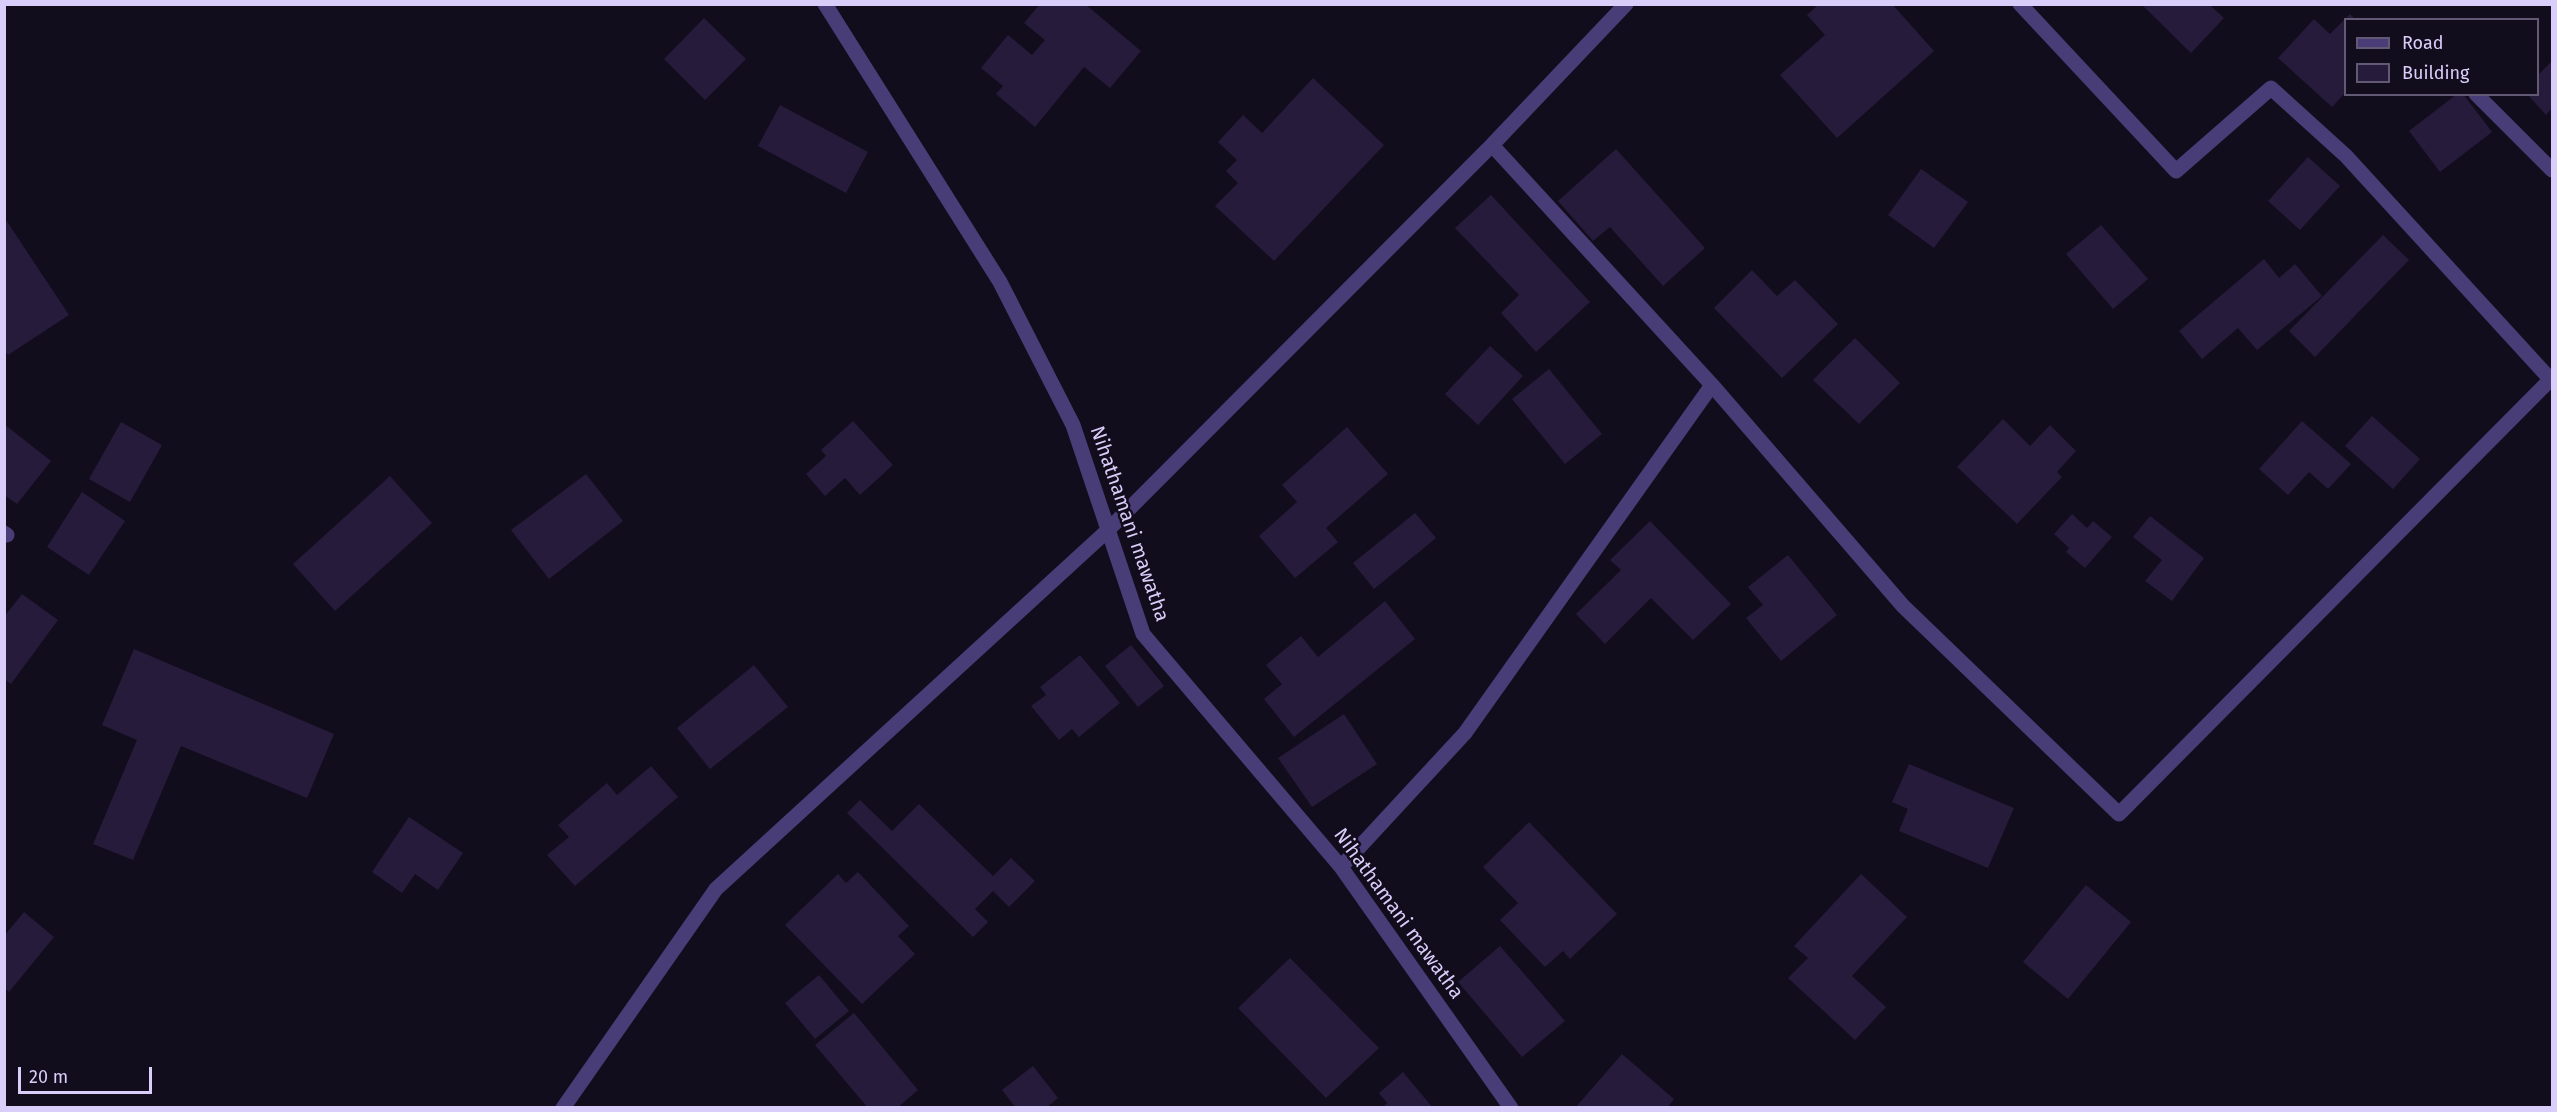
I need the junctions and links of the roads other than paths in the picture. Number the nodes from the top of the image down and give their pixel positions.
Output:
1 (825, 4) edge
2 (1626, 4) edge
3 (2020, 4) edge
4 (2478, 96) edge
5 (1492, 145) junction
6 (2553, 170) edge
7 (2552, 379) edge
8 (1712, 385) junction
9 (1107, 531) junction
10 (1341, 867) junction
11 (563, 1107) edge
12 (1511, 1107) edge

1 - 9 street, Nihathamani mawatha
2 - 5 street
3 - 7 street
4 - 6 street
5 - 8 street
5 - 9 street
7 - 8 street
8 - 10 street
9 - 10 street, Nihathamani mawatha
9 - 11 street
10 - 12 street, Nihathamani mawatha

